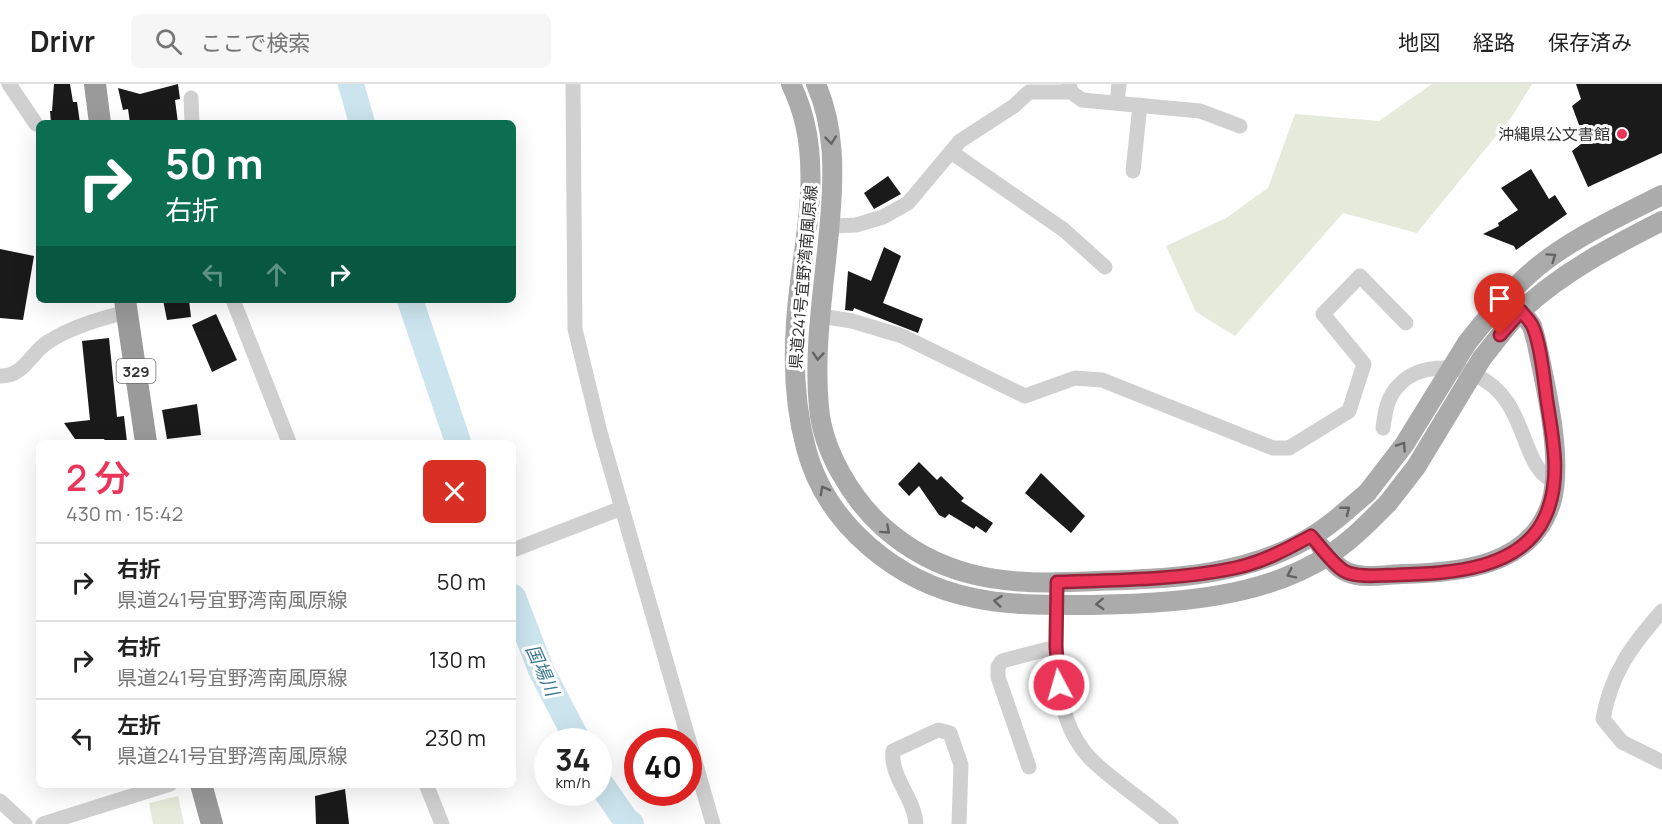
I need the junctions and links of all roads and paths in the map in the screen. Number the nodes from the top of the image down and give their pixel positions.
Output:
1 (9, 84) edge
2 (95, 84) edge
3 (573, 84) edge
4 (791, 84) edge
5 (816, 84) edge
6 (1119, 84) edge
7 (1070, 88) edge
8 (191, 98) dead end
9 (1117, 103) junction
10 (1140, 105) junction
11 (100, 120) edge
12 (192, 120) edge
13 (36, 124) dead end
14 (1240, 126) dead end
15 (951, 152) junction
16 (1133, 171) dead end
17 (1662, 195) edge
18 (1662, 221) edge
19 (829, 226) junction
20 (1105, 267) dead end
21 (234, 303) edge
22 (126, 306) edge
23 (1521, 311) junction
24 (821, 316) junction
25 (1406, 323) dead end
26 (0, 376) edge
27 (1383, 428) dead end
28 (146, 440) edge
29 (288, 440) edge
30 (1555, 482) junction
31 (622, 508) junction
32 (1311, 536) junction
33 (516, 549) edge
34 (1329, 555) junction
35 (1057, 582) junction
36 (1057, 605) junction
37 (1662, 611) edge
38 (1056, 647) junction
39 (1662, 762) edge
40 (1029, 767) dead end
41 (157, 788) edge
42 (202, 788) edge
43 (428, 788) edge
44 (0, 801) edge
45 (25, 824) edge
46 (44, 824) edge
47 (212, 824) edge
48 (442, 824) edge
49 (713, 824) edge
50 (916, 824) edge
51 (959, 824) edge
52 (1171, 824) edge

1 - 13 street
2 - 11 highway
3 - 31 street
36 -> 4 main road, 県道241号宜野湾南風原線
5 -> 19 main road, 県道241号宜野湾南風原線
6 - 9 street
7 - 9 street
7 - 15 street
8 - 12 street
9 - 10 street
10 - 14 street
10 - 16 street
15 - 19 street
15 - 20 street
32 -> 17 main road, 県道241号宜野湾南風原線, bridge
18 - 23 main road, 県道241号宜野湾南風原線
19 - 24 main road, 県道241号宜野湾南風原線
21 - 29 street
22 - 26 street
22 - 28 highway, 329
23 - 30 main road
23 - 34 main road, 県道241号宜野湾南風原線, bridge
24 - 25 street
24 -> 35 main road, 県道241号宜野湾南風原線
27 - 30 street
30 - 34 main road
31 - 33 street
31 - 49 street
32 - 34 main road
32 - 35 main road, 県道241号宜野湾南風原線
34 -> 36 main road, 県道241号宜野湾南風原線
35 - 36 street
36 - 38 street
37 - 39 street
38 - 40 street
38 - 52 street
41 - 46 street
42 - 47 highway
43 - 48 street
44 - 45 street
50 - 51 street

